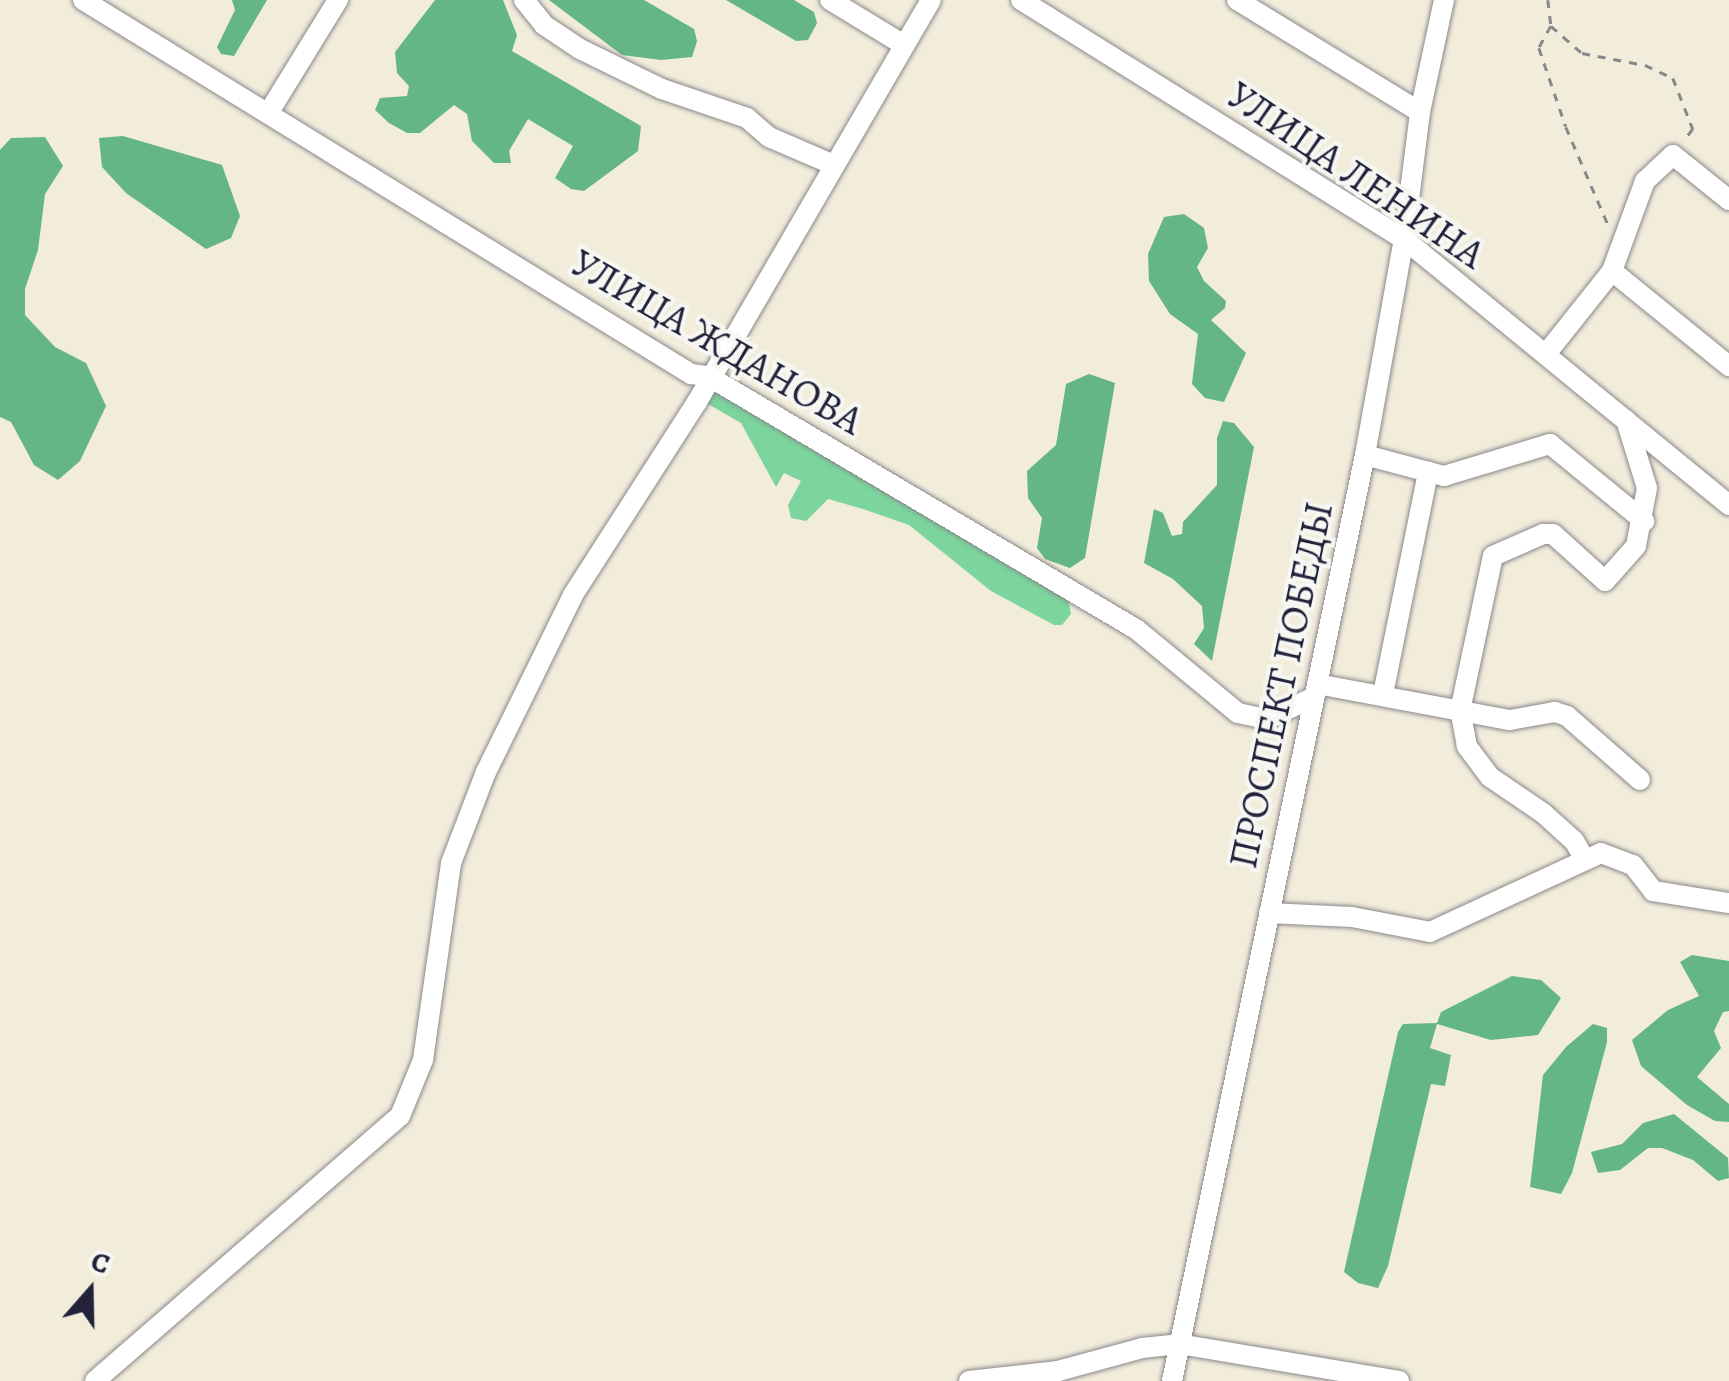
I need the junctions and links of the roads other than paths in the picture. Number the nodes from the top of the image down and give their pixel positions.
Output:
1 (83, 0) edge
2 (338, 0) edge
3 (524, 0) edge
4 (830, 0) edge
5 (930, 0) edge
6 (1021, 0) edge
7 (1237, 0) edge
8 (1444, 0) edge
9 (904, 45) junction
10 (269, 112) junction
11 (1420, 112) junction
12 (834, 165) junction
13 (1729, 200) edge
14 (1404, 239) junction
15 (1616, 261) junction
16 (1546, 354) junction
17 (1729, 366) edge
18 (708, 376) junction
19 (1626, 420) junction
20 (1365, 456) junction
21 (1428, 472) junction
22 (1729, 505) edge
23 (1644, 521) junction
24 (1316, 690) junction
25 (1382, 694) junction
26 (1460, 711) junction
27 (1640, 780) dead end
28 (1584, 858) junction
29 (1729, 903) edge
30 (1269, 913) junction
31 (1179, 1344) junction
32 (94, 1381) edge
33 (970, 1381) edge
34 (1172, 1381) edge
35 (1399, 1381) edge

1 - 10 street, УЛИЦА ЖДАНОВА
2 - 10 street
3 - 12 street
4 - 9 street
5 - 9 street
6 - 14 street, УЛИЦА ЛЕНИНА
7 - 11 street
8 - 11 street, ПРОСПЕКТ ПОБЕДЫ
9 - 12 street
10 - 18 street, УЛИЦА ЖДАНОВА
11 - 14 street, ПРОСПЕКТ ПОБЕДЫ
12 - 18 street
13 - 15 street
14 - 16 street, УЛИЦА ЛЕНИНА
14 - 20 street, ПРОСПЕКТ ПОБЕДЫ
15 - 16 street
15 - 17 street
16 - 19 street, УЛИЦА ЛЕНИНА
18 - 24 street, УЛИЦА ЖДАНОВА
18 - 32 street
19 - 22 street, УЛИЦА ЛЕНИНА
19 - 23 street
20 - 21 street
20 - 24 street, ПРОСПЕКТ ПОБЕДЫ
21 - 23 street
21 - 25 street
23 - 26 street
24 - 25 street
24 - 30 street, ПРОСПЕКТ ПОБЕДЫ
25 - 26 street
26 - 27 street
26 - 28 street
28 - 29 street
28 - 30 street
30 - 31 street, ПРОСПЕКТ ПОБЕДЫ
31 - 33 street
31 - 34 street, ПРОСПЕКТ ПОБЕДЫ
31 - 35 street

